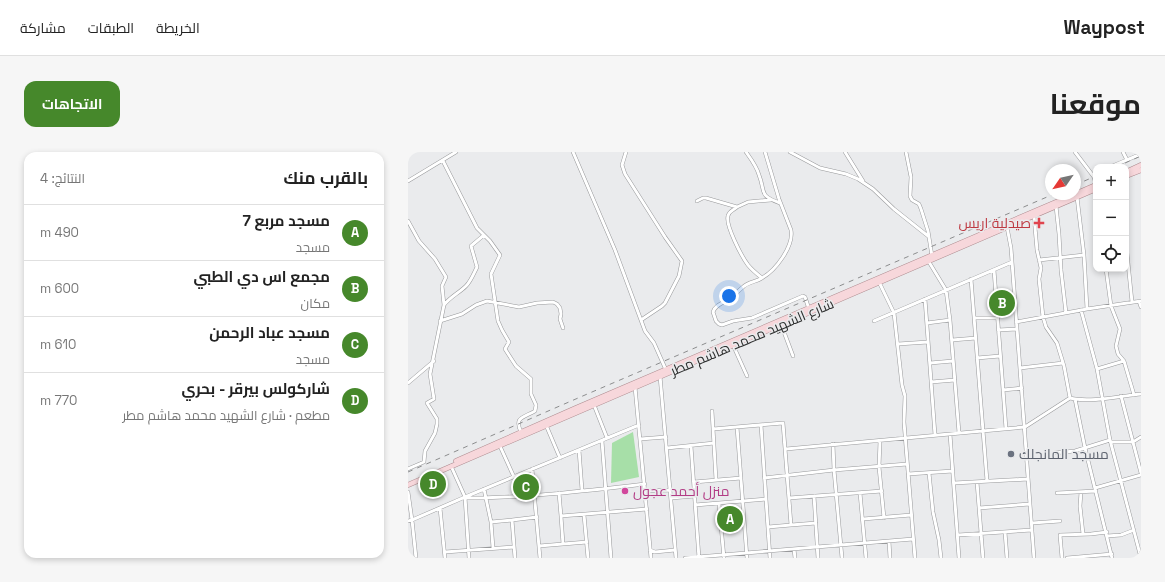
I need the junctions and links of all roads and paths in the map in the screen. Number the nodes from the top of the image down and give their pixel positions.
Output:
1 (456, 152) edge
2 (573, 152) edge
3 (626, 152) edge
4 (746, 152) edge
5 (765, 152) edge
6 (790, 152) edge
7 (845, 152) edge
8 (906, 152) edge
9 (1075, 152) edge
10 (1124, 152) edge
11 (1141, 154) edge
12 (1127, 160) junction
13 (443, 161) junction
14 (1117, 164) edge
15 (1141, 165) edge
16 (1141, 170) edge
17 (1129, 172) edge
18 (1093, 173) edge
19 (408, 181) edge
20 (864, 183) junction
21 (1093, 186) edge
22 (1093, 190) edge
23 (1081, 192) edge
24 (1081, 194) edge
25 (771, 200) junction
26 (1065, 200) edge
27 (1067, 200) edge
28 (1077, 200) edge
29 (697, 201) dead end
30 (780, 203) junction
31 (1056, 206) junction
32 (737, 208) junction
33 (1034, 216) junction
34 (408, 221) edge
35 (1007, 227) junction
36 (484, 235) junction
37 (928, 236) junction
38 (1084, 255) junction
39 (1060, 257) junction
40 (931, 259) junction
41 (1039, 260) junction
42 (1012, 262) junction
43 (994, 270) junction
44 (1106, 272) edge
45 (1129, 272) edge
46 (762, 278) junction
47 (971, 279) junction
48 (879, 282) junction
49 (946, 290) junction
50 (925, 299) junction
51 (1140, 301) edge
52 (1132, 302) junction
53 (495, 303) junction
54 (444, 305) junction
55 (1111, 306) junction
56 (1141, 307) edge
57 (809, 309) junction
58 (1087, 309) junction
59 (1081, 310) junction
60 (894, 313) junction
61 (1066, 313) junction
62 (1043, 317) junction
63 (974, 318) junction
64 (997, 318) junction
65 (641, 320) junction
66 (950, 320) junction
67 (440, 321) junction
68 (874, 321) dead end
69 (1016, 322) junction
70 (927, 323) junction
71 (781, 324) junction
72 (563, 328) dead end
73 (1017, 329) junction
74 (998, 330) junction
75 (976, 338) junction
76 (952, 340) junction
77 (928, 342) junction
78 (898, 344) junction
79 (733, 345) junction
80 (794, 356) dead end
81 (1000, 356) junction
82 (977, 358) junction
83 (434, 361) junction
84 (953, 361) junction
85 (1124, 361) junction
86 (930, 362) junction
87 (1064, 363) junction
88 (1020, 368) junction
89 (1097, 369) junction
90 (666, 370) junction
91 (660, 376) junction
92 (746, 376) dead end
93 (955, 380) junction
94 (931, 382) junction
95 (408, 383) edge
96 (635, 387) junction
97 (1022, 388) junction
98 (1003, 390) junction
99 (1141, 394) edge
100 (1134, 395) junction
101 (1121, 396) junction
102 (1070, 398) junction
103 (1075, 399) junction
104 (1102, 399) junction
105 (594, 404) junction
106 (712, 411) dead end
107 (546, 425) junction
108 (761, 425) junction
109 (639, 426) junction
110 (737, 427) junction
111 (1025, 427) junction
112 (713, 429) junction
113 (1006, 429) junction
114 (983, 431) junction
115 (521, 432) junction
116 (959, 433) junction
117 (935, 434) junction
118 (950, 434) junction
119 (666, 437) junction
120 (1141, 437) edge
121 (607, 438) junction
122 (905, 438) junction
123 (640, 439) junction
124 (880, 440) junction
125 (602, 441) junction
126 (1111, 441) junction
127 (1133, 442) junction
128 (714, 443) junction
129 (499, 444) junction
130 (833, 444) junction
131 (691, 446) junction
132 (667, 448) junction
133 (1085, 448) junction
134 (786, 449) junction
135 (578, 450) junction
136 (1054, 453) dead end
137 (560, 458) junction
138 (907, 464) junction
139 (451, 466) junction
140 (879, 467) junction
141 (532, 469) junction
142 (408, 470) edge
143 (834, 470) junction
144 (953, 471) junction
145 (929, 473) junction
146 (908, 474) junction
147 (1141, 474) edge
148 (788, 476) junction
149 (514, 477) junction
150 (741, 478) junction
151 (764, 478) junction
152 (1028, 479) junction
153 (716, 480) junction
154 (987, 481) junction
155 (1121, 481) junction
156 (694, 482) junction
157 (977, 482) junction
158 (408, 483) edge
159 (954, 483) junction
160 (645, 484) junction
161 (606, 488) junction
162 (484, 489) junction
163 (1096, 489) junction
164 (582, 490) junction
165 (670, 490) junction
166 (646, 491) junction
167 (882, 491) junction
168 (408, 492) edge
169 (1081, 492) junction
170 (559, 493) junction
171 (860, 493) junction
172 (1058, 493) dead end
173 (535, 494) junction
174 (836, 494) junction
175 (694, 496) junction
176 (814, 496) junction
177 (465, 497) junction
178 (486, 498) junction
179 (670, 498) junction
180 (789, 498) junction
181 (766, 499) junction
182 (742, 502) junction
183 (719, 504) junction
184 (1030, 504) junction
185 (695, 505) junction
186 (440, 508) junction
187 (979, 508) junction
188 (647, 509) junction
189 (608, 513) junction
190 (584, 515) junction
191 (911, 515) junction
192 (561, 516) junction
193 (537, 517) junction
194 (884, 518) junction
195 (863, 519) junction
196 (412, 520) junction
197 (512, 520) junction
198 (408, 521) edge
199 (1060, 521) dead end
200 (491, 522) junction
201 (816, 523) junction
202 (1032, 523) junction
203 (791, 525) junction
204 (768, 527) junction
205 (1032, 530) junction
206 (1134, 530) junction
207 (1005, 532) junction
208 (981, 533) junction
209 (1083, 534) junction
210 (1107, 534) junction
211 (1135, 534) junction
212 (1141, 534) edge
213 (958, 535) junction
214 (913, 539) junction
215 (888, 541) junction
216 (587, 542) junction
217 (864, 543) junction
218 (563, 544) junction
219 (841, 545) junction
220 (539, 546) junction
221 (514, 547) junction
222 (817, 547) junction
223 (493, 548) junction
224 (794, 549) junction
225 (468, 550) junction
226 (650, 550) junction
227 (675, 550) junction
228 (770, 550) junction
229 (445, 552) junction
230 (746, 553) junction
231 (1112, 556) edge
232 (699, 557) edge
233 (724, 557) edge
234 (416, 558) edge
235 (445, 558) edge
236 (469, 558) edge
237 (515, 558) edge
238 (540, 558) edge
239 (588, 558) edge
240 (611, 558) edge
241 (651, 558) edge
242 (676, 558) edge
243 (685, 558) edge
244 (747, 558) edge
245 (770, 558) edge
246 (795, 558) edge
247 (818, 558) edge
248 (842, 558) edge
249 (866, 558) edge
250 (890, 558) edge
251 (914, 558) edge
252 (941, 558) edge
253 (959, 558) edge
254 (983, 558) edge
255 (1007, 558) edge
256 (1034, 558) edge
257 (1062, 558) edge
258 (1067, 558) edge
259 (1140, 558) edge

1 - 13 street
2 - 65 street
3 - 65 street
4 - 25 street
5 - 30 street
6 - 20 street
7 - 20 street
8 - 37 street
9 - 18 street
10 - 12 street
11 - 12 street
12 - 14 street
13 - 19 street
13 - 36 street
15 - 17 main road
16 - 17 main road
20 - 37 street
21 - 23 main road, شارع الشهيد محمد هاشم مطر
22 - 24 main road, شارع الشهيد محمد هاشم مطر
25 - 30 street
25 - 32 street
26 - 40 main road, شارع الشهيد محمد هاشم مطر
27 - 31 main road, شارع الشهيد محمد هاشم مطر
28 - 38 street
29 - 32 street
30 - 46 street
31 - 33 main road, شارع الشهيد محمد هاشم مطر
31 - 39 street
32 - 46 street
33 - 35 main road, شارع الشهيد محمد هاشم مطر
33 - 41 street
34 - 54 street
35 - 40 main road, شارع الشهيد محمد هاشم مطر
35 - 42 street
36 - 53 street
36 - 54 street
37 - 40 street
38 - 39 street
38 - 58 street
39 - 41 street
39 - 61 street
40 - 48 main road, شارع الشهيد محمد هاشم مطر
40 - 49 street
40 - 57 main road, شارع الشهيد محمد هاشم مطر
41 - 62 street
42 - 43 street
42 - 69 street
43 - 47 street
43 - 64 street
44 - 55 street
45 - 52 street
46 - 57 street
47 - 49 street
47 - 63 street
48 - 60 street
48 - 71 main road, شارع الشهيد محمد هاشم مطر
49 - 50 street
49 - 66 street
50 - 60 street
50 - 70 street
51 - 52 street
51 - 56 street
52 - 55 street
53 - 67 street
53 - 72 street
53 - 115 street
54 - 67 street
55 - 58 street
55 - 85 street
57 - 90 main road, شارع الشهيد محمد هاشم مطر
58 - 59 street
59 - 61 street
59 - 89 street
60 - 68 street
60 - 78 street
61 - 62 street
62 - 69 street
62 - 87 street
63 - 64 street
63 - 75 street
64 - 74 street
65 - 90 street
66 - 70 street
66 - 76 street
67 - 83 street
69 - 73 street
70 - 77 street
71 - 79 main road, شارع الشهيد محمد هاشم مطر
71 - 80 street
73 - 74 street
73 - 88 street
74 - 81 street
75 - 76 street
75 - 82 street
76 - 84 street
77 - 78 street
77 - 86 street
78 - 122 street
79 - 91 main road, شارع الشهيد محمد هاشم مطر
79 - 92 street
81 - 82 street
81 - 98 street
82 - 114 street
83 - 95 street
83 - 142 street
84 - 86 street
84 - 93 street
85 - 89 street
85 - 100 street
86 - 94 street
87 - 88 street
87 - 102 street
88 - 97 street
89 - 104 street
90 - 115 main road, شارع الشهيد محمد هاشم مطر
91 - 96 main road, شارع الشهيد محمد هاشم مطر
91 - 119 street
93 - 94 street
93 - 116 street
94 - 117 street
96 - 105 main road, شارع الشهيد محمد هاشم مطر
96 - 109 street
97 - 98 street
97 - 111 street
98 - 113 street
99 - 100 street
100 - 101 street
101 - 104 street
101 - 127 street
102 - 103 street
102 - 111 street
103 - 104 street
103 - 133 street
104 - 126 street
105 - 107 main road, شارع الشهيد محمد هاشم مطر
105 - 121 street
106 - 112 street
107 - 129 main road, شارع الشهيد محمد هاشم مطر
107 - 137 street
108 - 110 street
108 - 134 street
108 - 151 street
109 - 121 street
109 - 123 street
110 - 112 street
110 - 150 street
111 - 113 street
111 - 152 street
112 - 128 street
113 - 114 street
114 - 116 street
114 - 154 street
115 - 129 main road, شارع الشهيد محمد هاشم مطر
116 - 118 street
117 - 118 street
117 - 122 street
118 - 144 street
119 - 123 street
119 - 132 street
120 - 127 street
121 - 125 street
122 - 124 street
122 - 138 street
123 - 160 street
124 - 130 street
124 - 140 street
125 - 135 street
125 - 161 street
126 - 127 street
126 - 133 street
126 - 155 street
127 - 147 street
128 - 131 street
128 - 153 street
129 - 139 main road, شارع الشهيد محمد هاشم مطر
129 - 149 street
129 - 158 main road, شارع الشهيد محمد هاشم مطر
130 - 134 street
130 - 143 street
131 - 132 street
131 - 156 street
132 - 165 street
133 - 136 street
133 - 163 street
134 - 148 street
135 - 137 street
135 - 164 street
137 - 141 street
138 - 140 street
138 - 146 street
139 - 158 main road, شارع الشهيد محمد هاشم مطر
139 - 177 street
140 - 143 street
140 - 167 street
141 - 149 street
141 - 173 street
143 - 148 street
143 - 174 street
144 - 145 street
144 - 159 street
145 - 146 street
145 - 252 street
146 - 191 street
147 - 155 street
148 - 151 street
148 - 180 street
149 - 162 street
150 - 153 street
150 - 182 street
151 - 181 street
152 - 154 street
152 - 184 street
153 - 156 street
154 - 157 street
155 - 163 street
155 - 206 street
156 - 175 street
157 - 159 street
157 - 187 street
159 - 213 street
160 - 161 street
160 - 166 street
161 - 164 street
161 - 189 street
162 - 177 street
162 - 178 street
163 - 169 street
163 - 210 street
164 - 170 street
165 - 166 street
165 - 179 street
166 - 188 street
167 - 171 street
167 - 194 street
168 - 196 street
169 - 172 street
169 - 209 street
170 - 173 street
170 - 192 street
171 - 174 street
171 - 195 street
173 - 178 street
173 - 193 street
174 - 176 street
174 - 219 street
175 - 179 street
175 - 185 street
176 - 180 street
176 - 201 street
177 - 178 street
177 - 186 street
177 - 225 street
178 - 200 street
179 - 227 street
180 - 203 street
181 - 182 street
181 - 204 street
182 - 183 street
182 - 230 street
183 - 185 street
183 - 233 street
184 - 187 street
184 - 202 street
185 - 232 street
186 - 196 street
186 - 229 street
187 - 208 street
188 - 189 street
188 - 226 street
189 - 190 street
189 - 240 street
190 - 192 street
190 - 216 street
191 - 194 street
191 - 214 street
192 - 218 street
193 - 197 street
193 - 220 street
194 - 195 street
195 - 217 street
196 - 198 street
196 - 234 street
197 - 200 street
197 - 221 street
199 - 202 street
200 - 223 street
201 - 203 street
201 - 222 street
202 - 205 street
203 - 204 street
204 - 228 street
205 - 207 street
205 - 256 street
206 - 210 street
206 - 211 street
207 - 208 street
207 - 255 street
208 - 213 street
208 - 254 street
209 - 210 street
209 - 257 street
210 - 231 street
211 - 212 street
211 - 259 street
213 - 253 street
214 - 215 street
214 - 251 street
215 - 217 street
215 - 250 street
216 - 218 street
216 - 239 street
217 - 219 street
217 - 249 street
218 - 220 street
219 - 222 street
219 - 248 street
220 - 238 street
221 - 223 street
221 - 237 street
222 - 224 street
222 - 247 street
223 - 225 street
224 - 228 street
224 - 246 street
225 - 229 street
225 - 236 street
226 - 227 street
226 - 241 street
227 - 242 street
228 - 230 street
228 - 245 street
229 - 235 street
230 - 233 street
230 - 244 street
231 - 258 street
232 - 233 street
232 - 243 street

